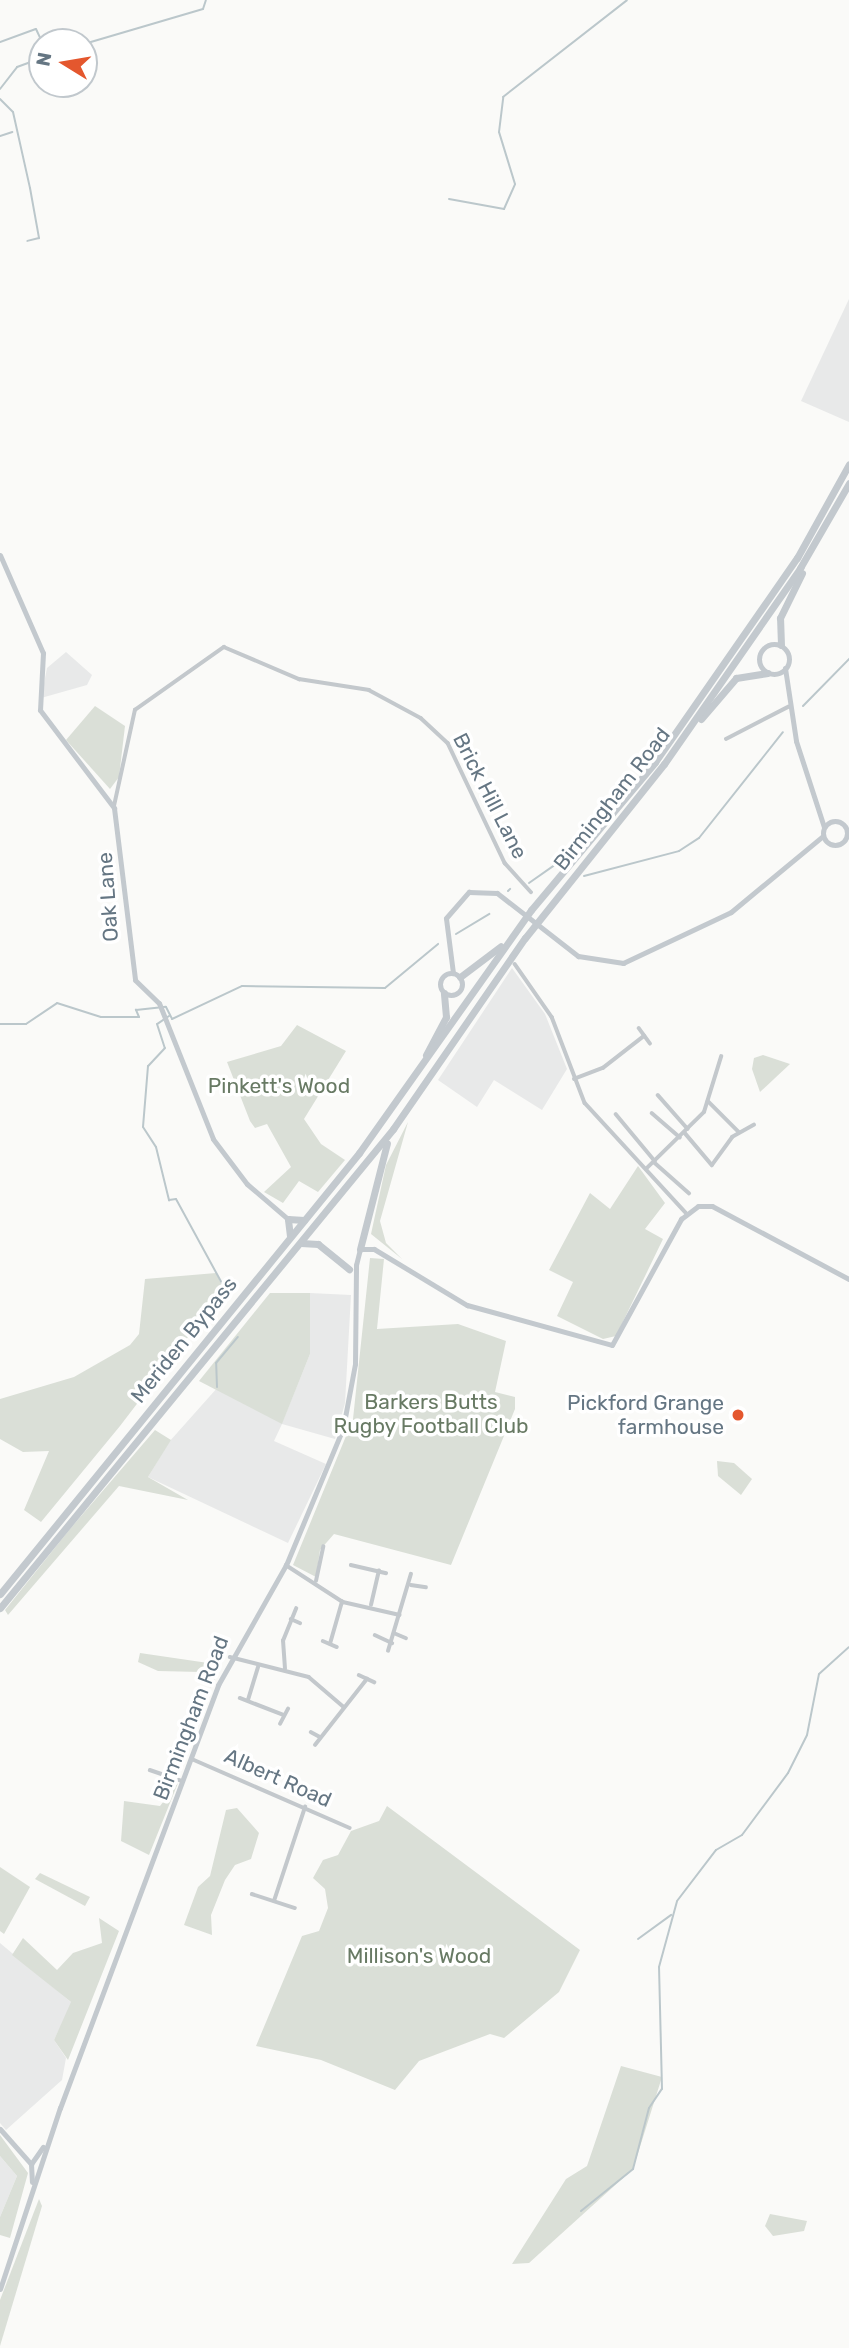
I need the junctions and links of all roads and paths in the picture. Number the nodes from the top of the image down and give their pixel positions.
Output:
1 (849, 464) edge
2 (849, 483) edge
3 (821, 535) junction
4 (0, 555) edge
5 (781, 645) junction
6 (785, 668) junction
7 (770, 673) junction
8 (784, 688) junction
9 (788, 707) junction
10 (681, 739) junction
11 (726, 739) dead end
12 (114, 808) junction
13 (822, 812) junction
14 (832, 821) junction
15 (824, 827) junction
16 (823, 836) junction
17 (830, 844) junction
18 (813, 850) junction
19 (531, 892) dead end
20 (514, 933) junction
21 (447, 960) junction
22 (515, 964) dead end
23 (456, 975) junction
24 (443, 976) junction
25 (444, 993) junction
26 (639, 1028) dead end
27 (645, 1036) junction
28 (650, 1043) dead end
29 (721, 1057) dead end
30 (575, 1079) junction
31 (658, 1095) dead end
32 (401, 1098) junction
33 (708, 1101) junction
34 (394, 1107) joint
35 (652, 1113) dead end
36 (616, 1114) dead end
37 (754, 1125) dead end
38 (393, 1129) junction
39 (687, 1131) junction
40 (739, 1132) junction
41 (680, 1137) junction
42 (654, 1161) junction
43 (646, 1169) junction
44 (689, 1193) dead end
45 (686, 1213) junction
46 (288, 1219) junction
47 (304, 1220) junction
48 (289, 1239) junction
49 (301, 1243) junction
50 (360, 1249) junction
51 (354, 1270) junction
52 (849, 1279) edge
53 (323, 1547) dead end
54 (362, 1558) dead end
55 (313, 1562) dead end
56 (322, 1563) junction
57 (286, 1565) junction
58 (351, 1565) dead end
59 (361, 1566) junction
60 (379, 1572) junction
61 (386, 1573) dead end
62 (411, 1574) dead end
63 (316, 1581) junction
64 (411, 1585) junction
65 (426, 1587) dead end
66 (0, 1594) edge
67 (342, 1602) junction
68 (371, 1605) junction
69 (0, 1608) edge
70 (296, 1608) dead end
71 (400, 1615) junction
72 (291, 1619) junction
73 (300, 1623) dead end
74 (394, 1633) junction
75 (374, 1635) dead end
76 (406, 1638) dead end
77 (323, 1641) dead end
78 (391, 1643) junction
79 (330, 1644) junction
80 (337, 1647) dead end
81 (388, 1651) dead end
82 (230, 1657) junction
83 (258, 1668) junction
84 (285, 1670) junction
85 (359, 1675) dead end
86 (367, 1679) junction
87 (374, 1682) dead end
88 (240, 1698) dead end
89 (248, 1700) junction
90 (344, 1707) junction
91 (288, 1709) dead end
92 (284, 1715) junction
93 (280, 1724) dead end
94 (311, 1732) dead end
95 (320, 1737) junction
96 (315, 1745) dead end
97 (192, 1759) junction
98 (150, 1770) dead end
99 (184, 1782) junction
100 (305, 1807) junction
101 (350, 1828) dead end
102 (252, 1894) dead end
103 (274, 1901) junction
104 (295, 1908) dead end
105 (54, 2125) junction
106 (0, 2129) edge
107 (33, 2162) junction
108 (40, 2165) junction
109 (27, 2206) junction
110 (0, 2289) edge

1 - 20 highway, Birmingham Road
2 - 3 highway, Birmingham Road
3 - 5 highway
3 - 10 highway, Birmingham Road
4 - 12 street
5 - 6 street
5 - 7 street
6 - 7 street
6 - 8 street
7 - 8 street
7 - 10 highway
8 - 9 street
9 - 11 street
9 - 13 street
10 - 38 highway, Birmingham Road
12 - 19 street, Brick Hill Lane
12 - 46 street, Oak Lane
13 - 14 street
13 - 15 street
14 - 15 street
14 - 17 street
15 - 16 street
16 - 17 street
16 - 18 street
17 - 18 street
18 - 21 street
20 - 23 highway
20 - 32 highway, Birmingham Road
21 - 23 street
21 - 24 street
22 - 30 street
23 - 24 street
23 - 25 street
24 - 25 street
25 - 32 highway
26 - 27 street
27 - 28 street
27 - 30 street
29 - 33 street
30 - 43 street
31 - 39 street
32 - 34 highway, Birmingham Road
33 - 39 street
33 - 40 street
34 - 47 highway, Meriden Bypass
35 - 41 street
36 - 42 street
37 - 40 street
38 - 49 highway, Meriden Bypass
38 - 50 highway
39 - 40 street
39 - 41 street
41 - 42 street
42 - 43 street
42 - 44 street
43 - 45 street
45 - 50 street
45 - 52 street
46 - 47 highway
46 - 48 highway
47 - 48 highway, Meriden Bypass
48 - 66 highway, Meriden Bypass
49 - 51 highway
49 - 69 highway, Meriden Bypass
50 - 51 street, Birmingham Road
51 - 57 street, Birmingham Road
53 - 56 street
54 - 59 street
55 - 56 street
56 - 63 street
57 - 63 street
57 - 82 street, Birmingham Road
58 - 59 street
59 - 60 street
60 - 61 street
60 - 68 street
62 - 64 street
63 - 67 street
64 - 65 street
64 - 71 street
67 - 68 street
67 - 79 street
68 - 71 street
70 - 72 street
71 - 74 street
72 - 73 street
72 - 84 street
74 - 76 street
74 - 78 street
75 - 78 street
77 - 79 street
78 - 81 street
79 - 80 street
82 - 83 street
82 - 97 street, Birmingham Road
83 - 84 street
83 - 89 street
84 - 90 street
85 - 86 street
86 - 87 street
86 - 90 street
88 - 89 street
89 - 92 street
90 - 95 street
91 - 92 street
92 - 93 street
94 - 95 street
95 - 96 street
97 - 99 street, Birmingham Road
97 - 100 street, Albert Road
98 - 99 street
99 - 105 street, Birmingham Road
100 - 101 street, Albert Road
100 - 103 street
102 - 103 street
103 - 104 street
105 - 107 street, Birmingham Road
105 - 108 street, Birmingham Road
106 - 107 street
107 - 108 street
107 - 109 street
108 - 109 street, Birmingham Road
109 - 110 street

